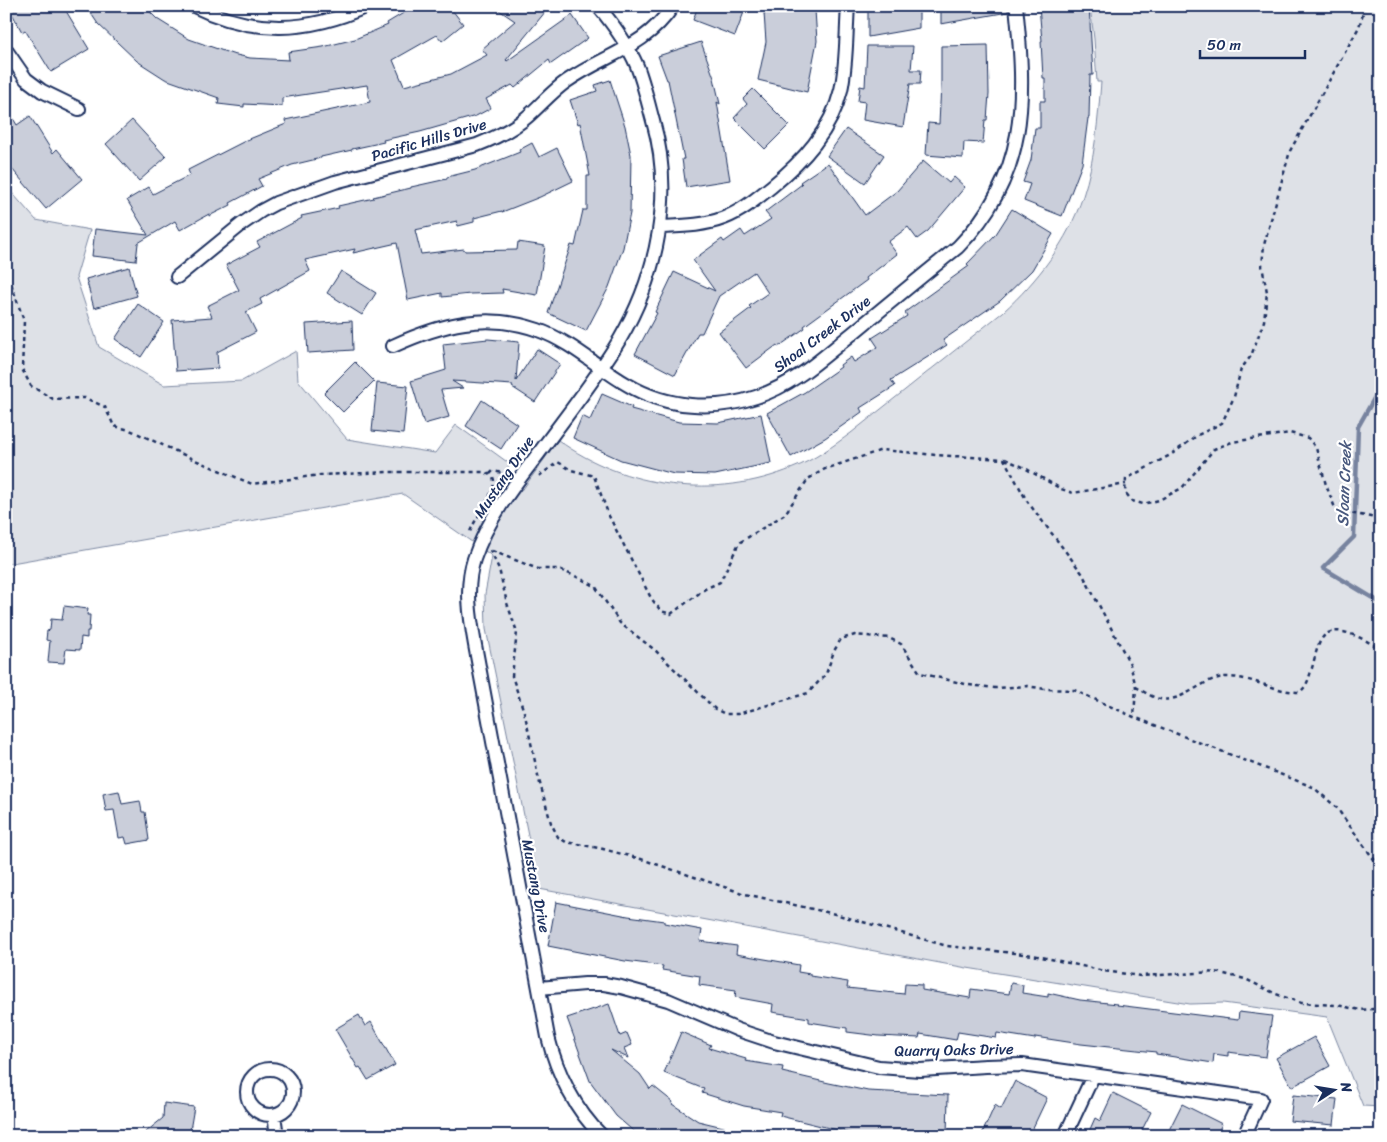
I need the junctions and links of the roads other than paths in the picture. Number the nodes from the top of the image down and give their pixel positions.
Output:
1 (194, 6) edge
2 (367, 6) edge
3 (598, 6) edge
4 (673, 6) edge
5 (848, 6) edge
6 (1016, 6) edge
7 (628, 48) junction
8 (6, 50) edge
9 (79, 109) dead end
10 (660, 226) junction
11 (177, 277) dead end
12 (393, 346) dead end
13 (602, 367) junction
14 (539, 988) junction
15 (1093, 1076) junction
16 (274, 1115) dead end
17 (277, 1136) edge
18 (602, 1136) edge
19 (1065, 1136) edge
20 (1244, 1136) edge

1 - 2 street
3 - 7 street, Mustang Drive
4 - 7 street, Pacific Hills Drive
5 - 10 street
6 - 13 street, Shoal Creek Drive
7 - 10 street, Mustang Drive
7 - 11 street, Pacific Hills Drive
8 - 9 street
10 - 13 street, Mustang Drive
12 - 13 street, Shoal Creek Drive
13 - 14 street, Mustang Drive
14 - 15 street, Quarry Oaks Drive
14 - 18 street, Mustang Drive
15 - 19 street
15 - 20 street, Quarry Oaks Drive
16 - 17 street

